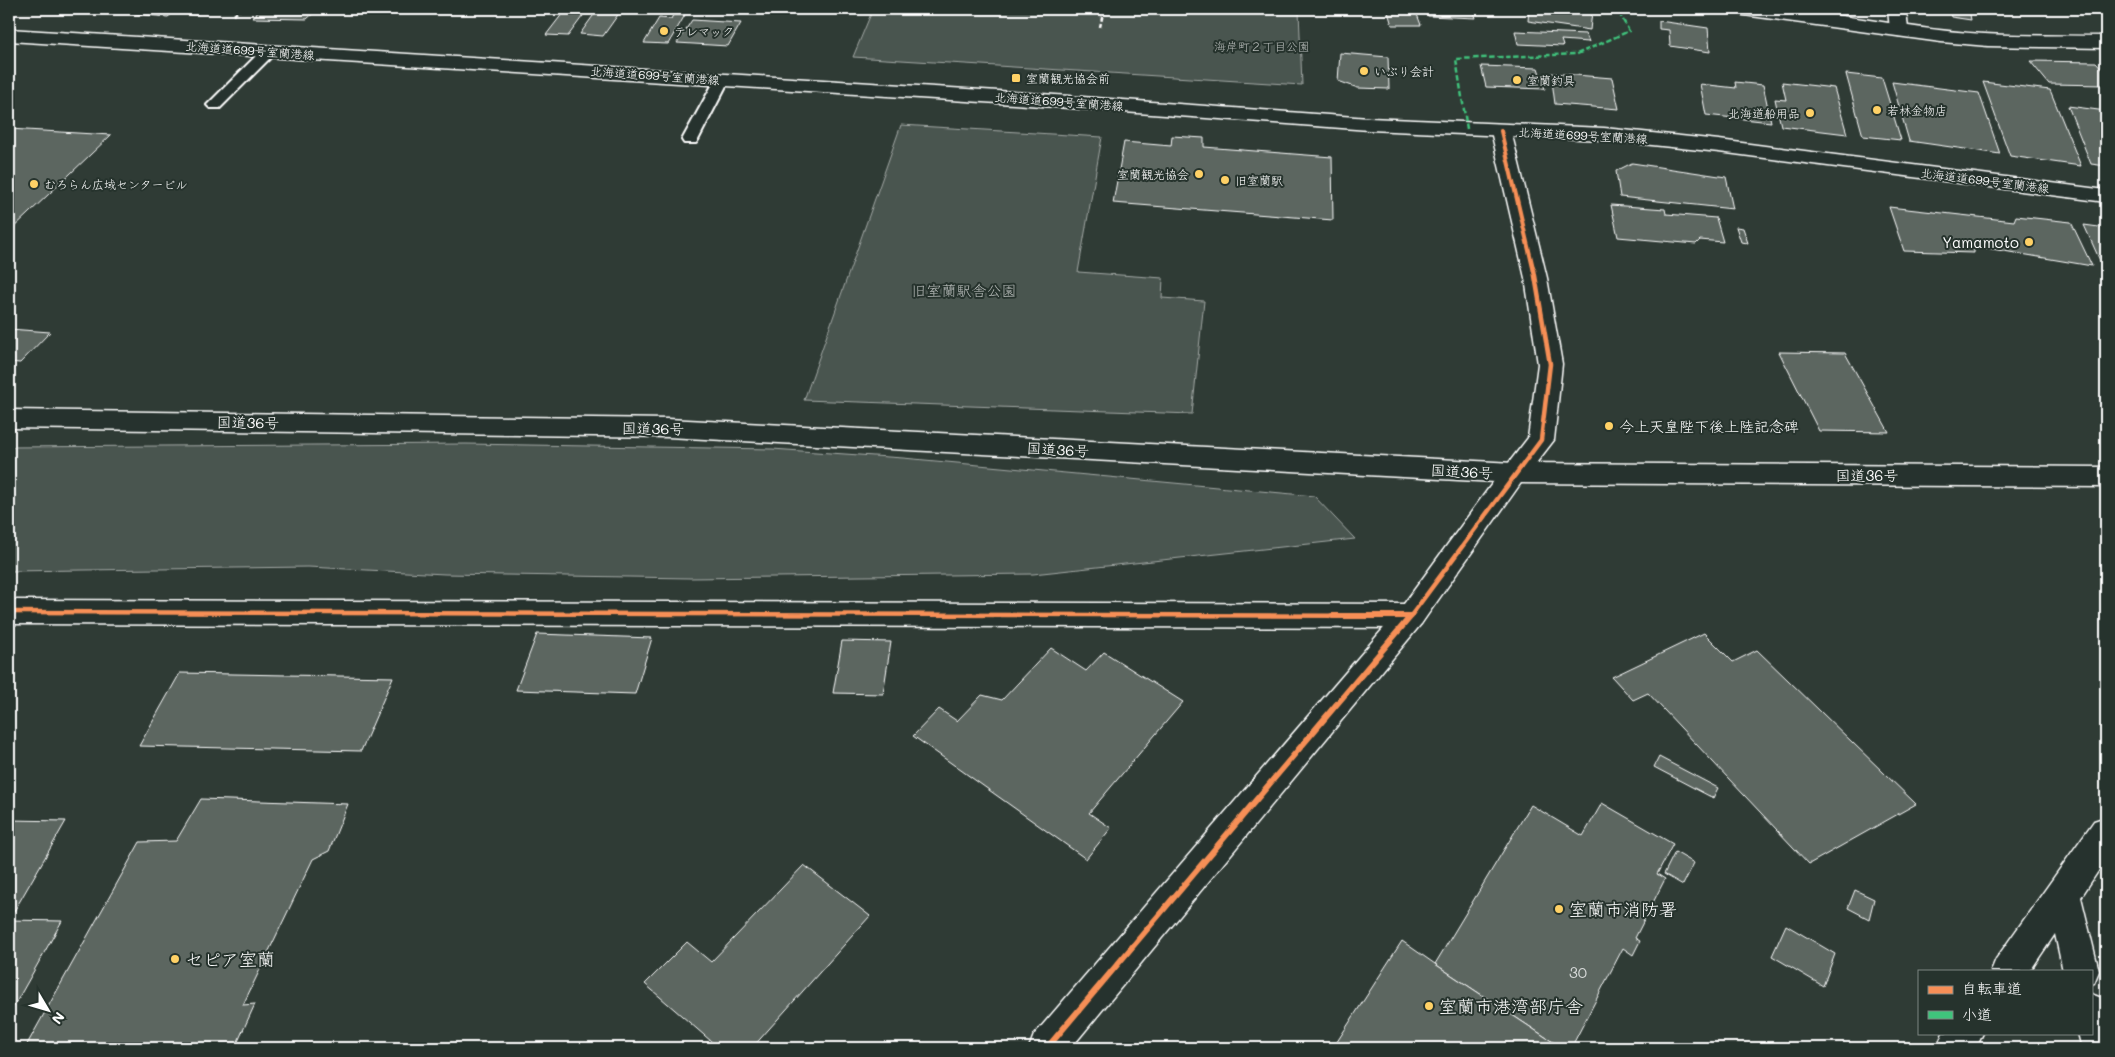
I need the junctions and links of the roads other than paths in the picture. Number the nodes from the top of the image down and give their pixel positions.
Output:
1 (1736, 9) edge
2 (1897, 9) edge
3 (1899, 30) junction
4 (9, 35) edge
5 (2106, 42) edge
6 (269, 51) junction
7 (722, 80) junction
8 (214, 105) dead end
9 (1501, 131) junction
10 (690, 140) dead end
11 (2106, 196) edge
12 (9, 418) edge
13 (1514, 473) junction
14 (2106, 476) edge
15 (9, 612) edge
16 (1411, 616) junction
17 (2106, 832) edge
18 (2063, 894) junction
19 (2010, 970) edge
20 (2081, 970) edge
21 (2092, 1016) edge
22 (1964, 1034) edge
23 (1047, 1048) edge
24 (1955, 1048) edge
25 (2100, 1048) edge

1 - 3 main road
2 - 3 main road
3 - 5 main road
4 - 6 main road, 北海道道699号室蘭港線
6 - 7 main road, 北海道道699号室蘭港線
6 - 8 lane
7 - 9 main road, 北海道道699号室蘭港線
7 - 10 lane
9 - 11 main road, 北海道道699号室蘭港線
9 - 13 main road
12 - 13 main road, 国道36号
13 - 14 main road, 国道36号
13 - 16 main road
15 - 16 main road
16 - 23 main road
17 - 18 main road
18 - 19 main road
18 - 20 main road
21 - 25 main road
22 - 24 main road

